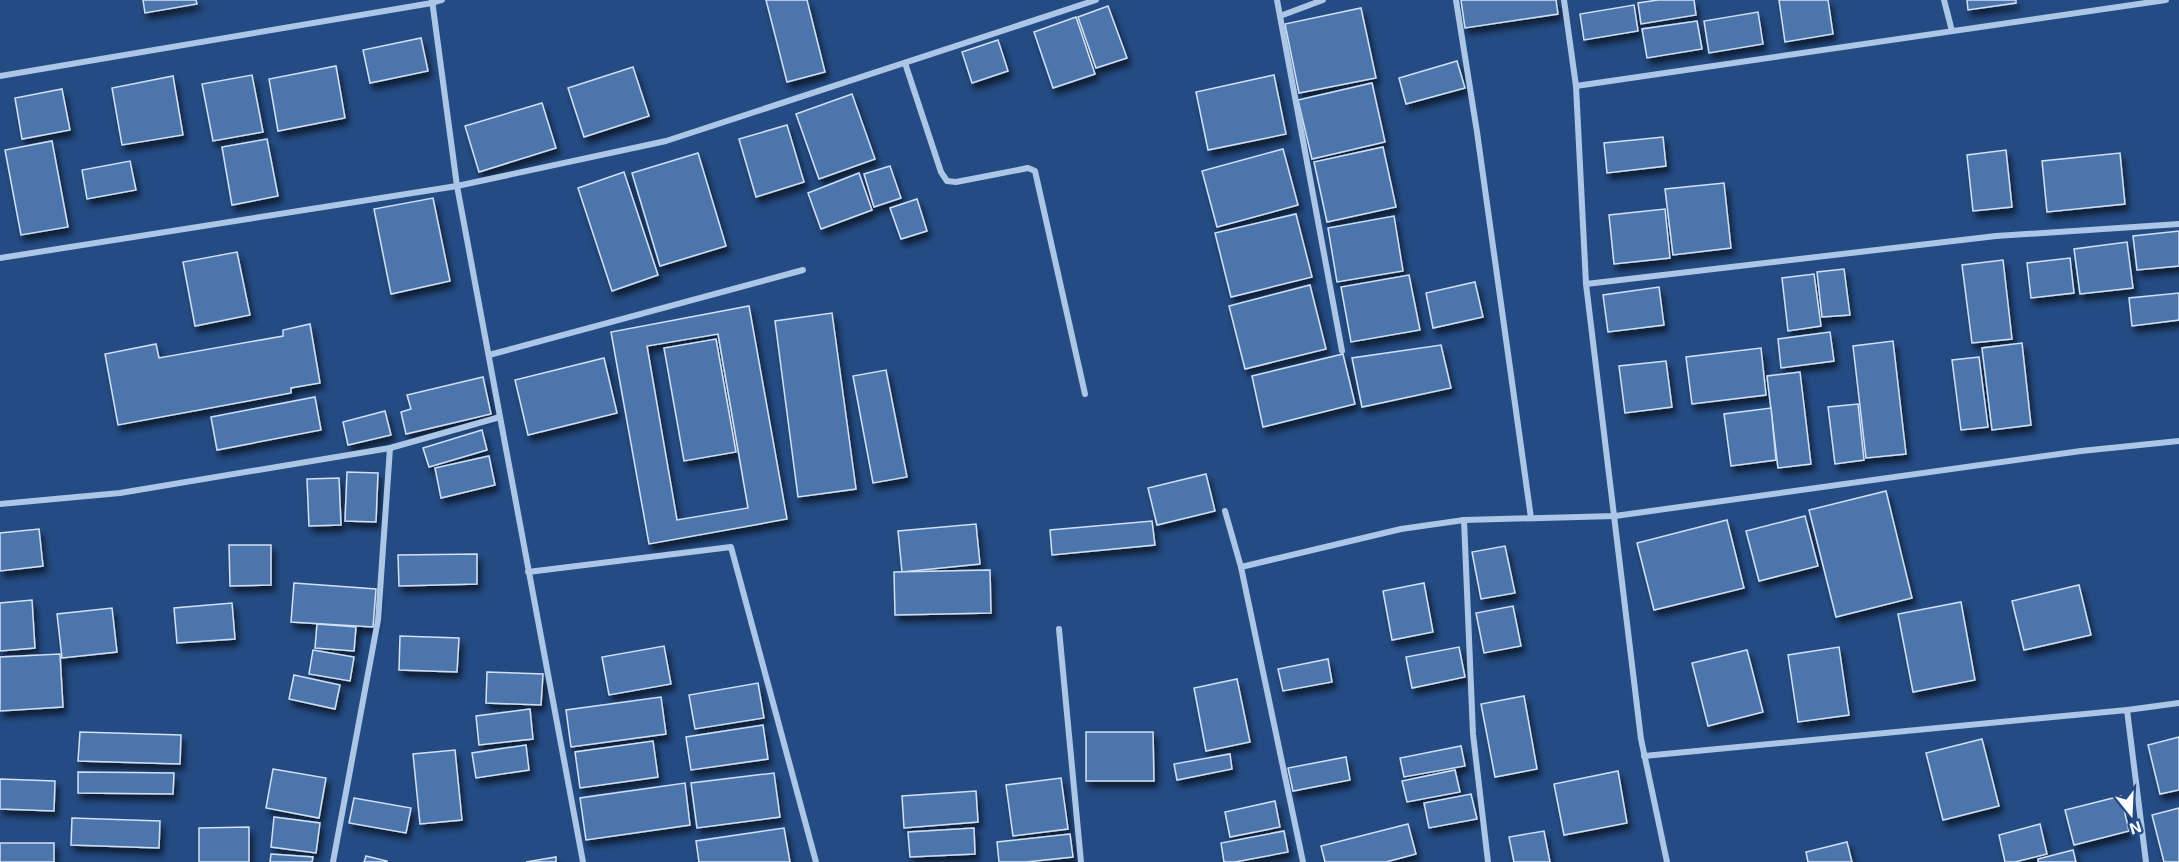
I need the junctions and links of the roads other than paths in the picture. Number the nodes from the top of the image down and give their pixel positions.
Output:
1 (442, 0) edge
2 (1096, 0) edge
3 (1277, 0) edge
4 (1323, 0) edge
5 (1456, 0) edge
6 (1564, 0) edge
7 (1944, 0) edge
8 (2166, 0) edge
9 (432, 2) edge
10 (1280, 16) junction
11 (1952, 31) junction
12 (905, 63) junction
13 (0, 76) edge
14 (1576, 86) junction
15 (457, 186) junction
16 (2179, 224) edge
17 (0, 258) edge
18 (803, 270) dead end
19 (1586, 284) junction
20 (1342, 351) dead end
21 (489, 355) junction
22 (1084, 394) dead end
23 (500, 417) junction
24 (2179, 441) edge
25 (390, 448) junction
26 (0, 504) edge
27 (1225, 510) dead end
28 (1615, 516) junction
29 (1531, 518) junction
30 (1464, 520) junction
31 (1241, 567) junction
32 (528, 572) junction
33 (1059, 629) dead end
34 (2179, 703) edge
35 (2127, 710) junction
36 (1644, 756) junction
37 (333, 862) edge
38 (583, 862) edge
39 (816, 862) edge
40 (1081, 862) edge
41 (1303, 862) edge
42 (1488, 862) edge
43 (1667, 862) edge
44 (2146, 862) edge

1 - 9 street
2 - 12 street
3 - 10 street
4 - 10 street
5 - 29 street
6 - 14 street
7 - 11 street
8 - 11 street
9 - 13 street
9 - 15 street
10 - 20 street
11 - 14 street
12 - 15 street
12 - 22 street
14 - 19 street
15 - 17 street
15 - 21 street
16 - 19 street
18 - 21 street
19 - 28 street
21 - 23 street
23 - 25 street
23 - 32 street
24 - 28 street
25 - 26 street
25 - 37 street
27 - 31 street
28 - 29 street
28 - 36 street
29 - 30 street
30 - 31 street
30 - 42 street
31 - 41 street
32 - 38 street
32 - 39 street
33 - 40 street
34 - 35 street
35 - 36 street
35 - 44 street
36 - 43 street

